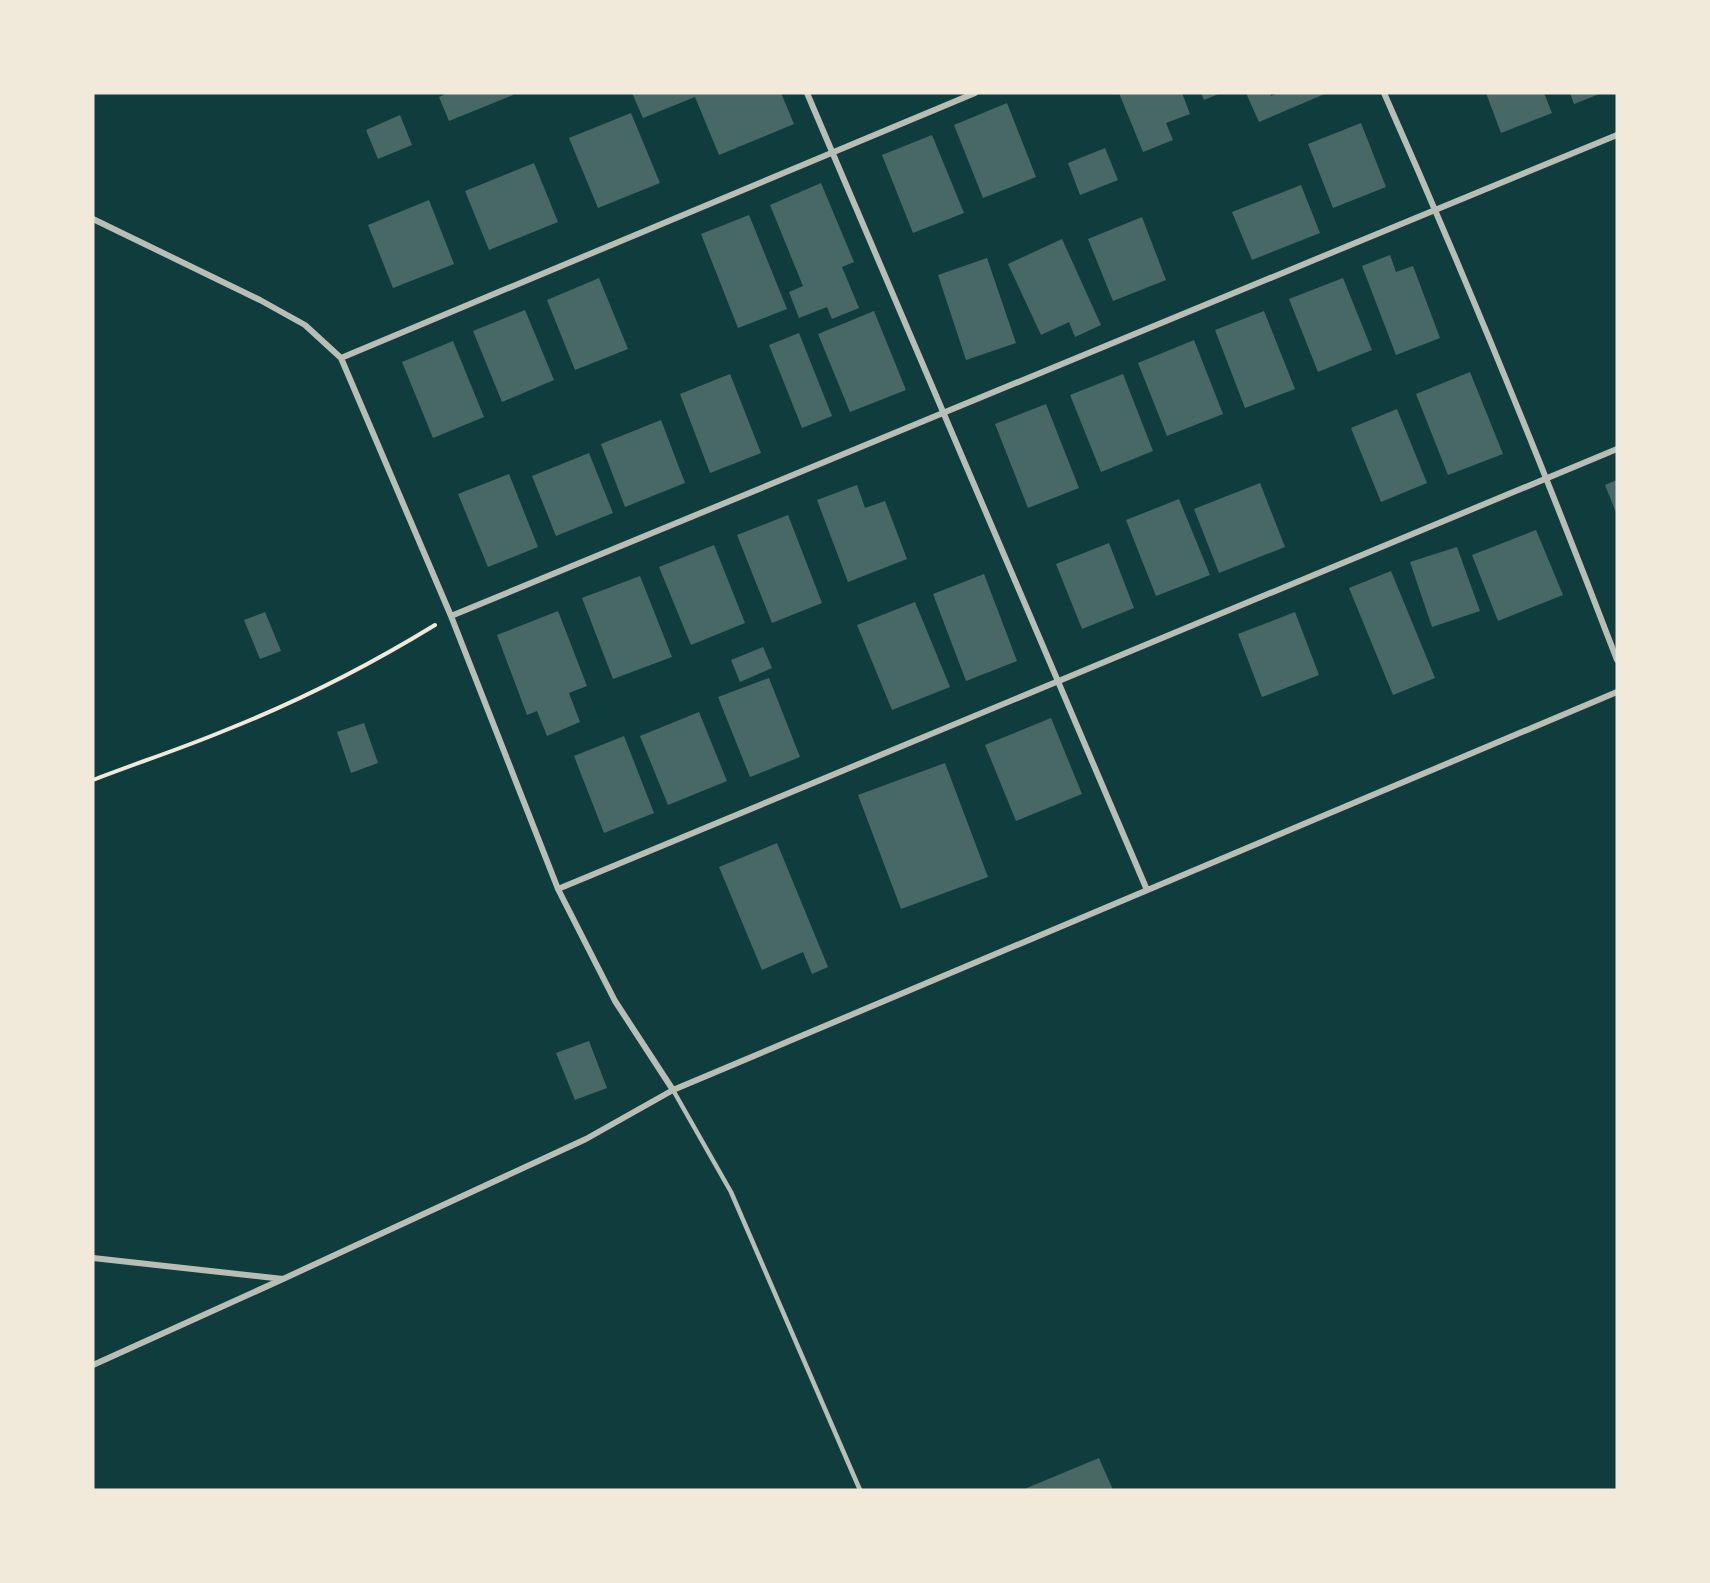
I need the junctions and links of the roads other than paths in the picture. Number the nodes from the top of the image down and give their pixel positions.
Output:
1 (807, 93) edge
2 (975, 93) edge
3 (1384, 93) edge
4 (1617, 135) edge
5 (832, 153) junction
6 (1436, 209) junction
7 (93, 219) edge
8 (341, 358) junction
9 (944, 413) junction
10 (1617, 449) edge
11 (1547, 478) junction
12 (451, 616) junction
13 (1617, 660) edge
14 (1058, 681) junction
15 (1617, 692) edge
16 (558, 889) junction
17 (1147, 890) junction
18 (673, 1090) junction
19 (93, 1258) edge
20 (283, 1279) junction
21 (93, 1365) edge
22 (860, 1490) edge

1 - 5 street
2 - 5 street
3 - 6 street
4 - 6 street
5 - 8 street
5 - 9 street
6 - 9 street
6 - 11 street
7 - 8 street
8 - 12 street
9 - 12 street
9 - 14 street
10 - 11 street
11 - 13 street
11 - 14 street
12 - 16 street
14 - 16 street
14 - 17 street
15 - 17 street
16 - 18 street
17 - 18 street
18 - 20 street
18 - 22 lane
19 - 20 street
20 - 21 street

